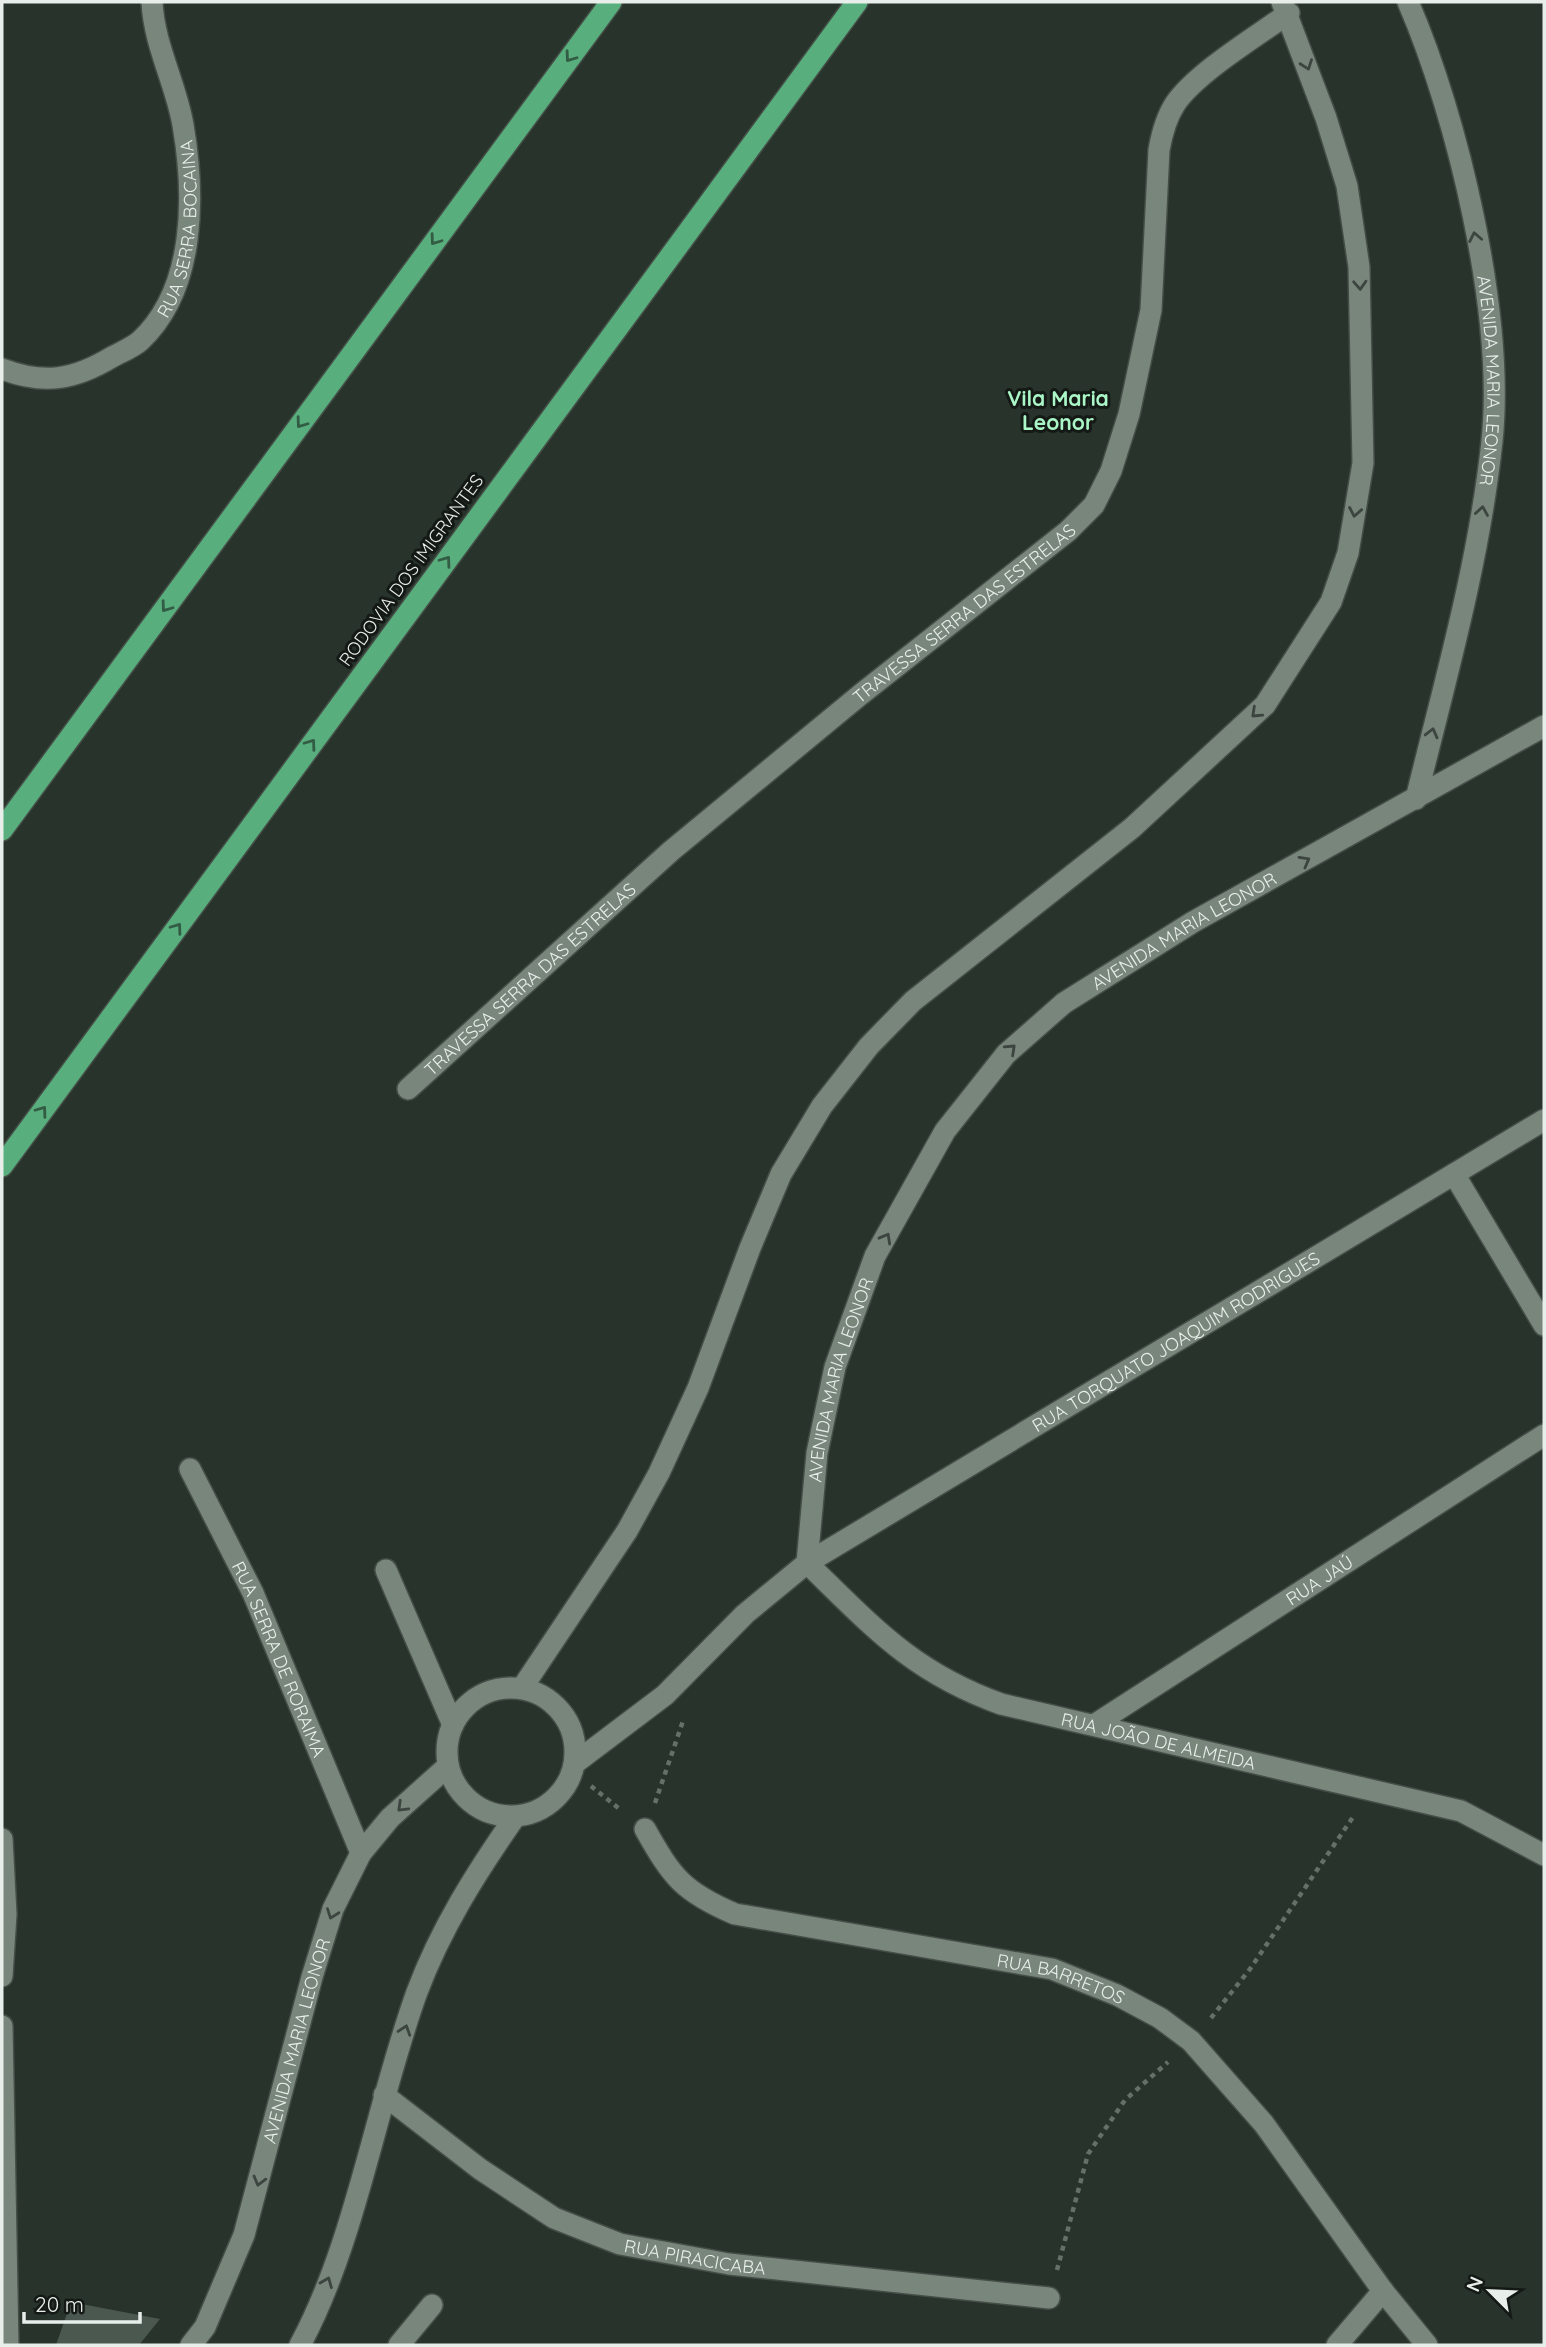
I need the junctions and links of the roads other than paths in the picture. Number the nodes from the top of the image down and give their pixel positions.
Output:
1 (152, 2) edge
2 (611, 2) edge
3 (857, 2) edge
4 (1408, 2) edge
5 (1286, 7) edge
6 (2, 369) edge
7 (1544, 726) edge
8 (1416, 799) junction
9 (2, 830) edge
10 (408, 1088) dead end
11 (1544, 1120) edge
12 (2, 1166) edge
13 (1454, 1174) junction
14 (1544, 1325) edge
15 (1544, 1435) edge
16 (190, 1469) dead end
17 (807, 1563) junction
18 (386, 1570) dead end
19 (522, 1688) junction
20 (453, 1725) junction
21 (1094, 1725) junction
22 (448, 1766) junction
23 (574, 1768) junction
24 (515, 1817) junction
25 (645, 1829) road end
26 (2, 1839) edge
27 (361, 1853) junction
28 (1544, 1855) edge
29 (2, 1976) edge
30 (2, 2026) edge
31 (384, 2095) junction
32 (1384, 2291) junction
33 (1049, 2298) dead end
34 (432, 2305) dead end
35 (8, 2345) edge
36 (191, 2345) edge
37 (300, 2345) edge
38 (399, 2345) edge
39 (1337, 2345) edge
40 (1427, 2345) edge

1 - 6 street, RUA SERRA BOCAINA
2 -> 9 highway
12 -> 3 highway, RODOVIA DOS IMIGRANTES
8 -> 4 street, AVENIDA MARIA LEONOR
5 - 10 street, TRAVESSA SERRA DAS ESTRELAS
5 -> 19 street
7 - 8 street
17 -> 8 street, AVENIDA MARIA LEONOR
11 - 13 street, RUA TORQUATO JOAQUIM RODRIGUES
13 - 14 street
13 - 17 street, RUA TORQUATO JOAQUIM RODRIGUES
15 - 21 street, RUA JAÚ
16 - 27 street, RUA SERRA DE RORAIMA
17 - 21 street, RUA JOÃO DE ALMEIDA
17 - 23 street
18 - 20 street
19 - 20 street
19 - 23 street
20 - 22 street
21 - 28 street, RUA JOÃO DE ALMEIDA
22 - 24 street
22 -> 27 street, AVENIDA MARIA LEONOR
23 - 24 street
31 -> 24 street
25 - 32 street, RUA BARRETOS
26 - 29 street
27 -> 36 street, AVENIDA MARIA LEONOR
30 - 35 street
31 - 33 street, RUA PIRACICABA
37 -> 31 street
32 - 39 street
32 - 40 street, RUA BARRETOS
34 - 38 street

